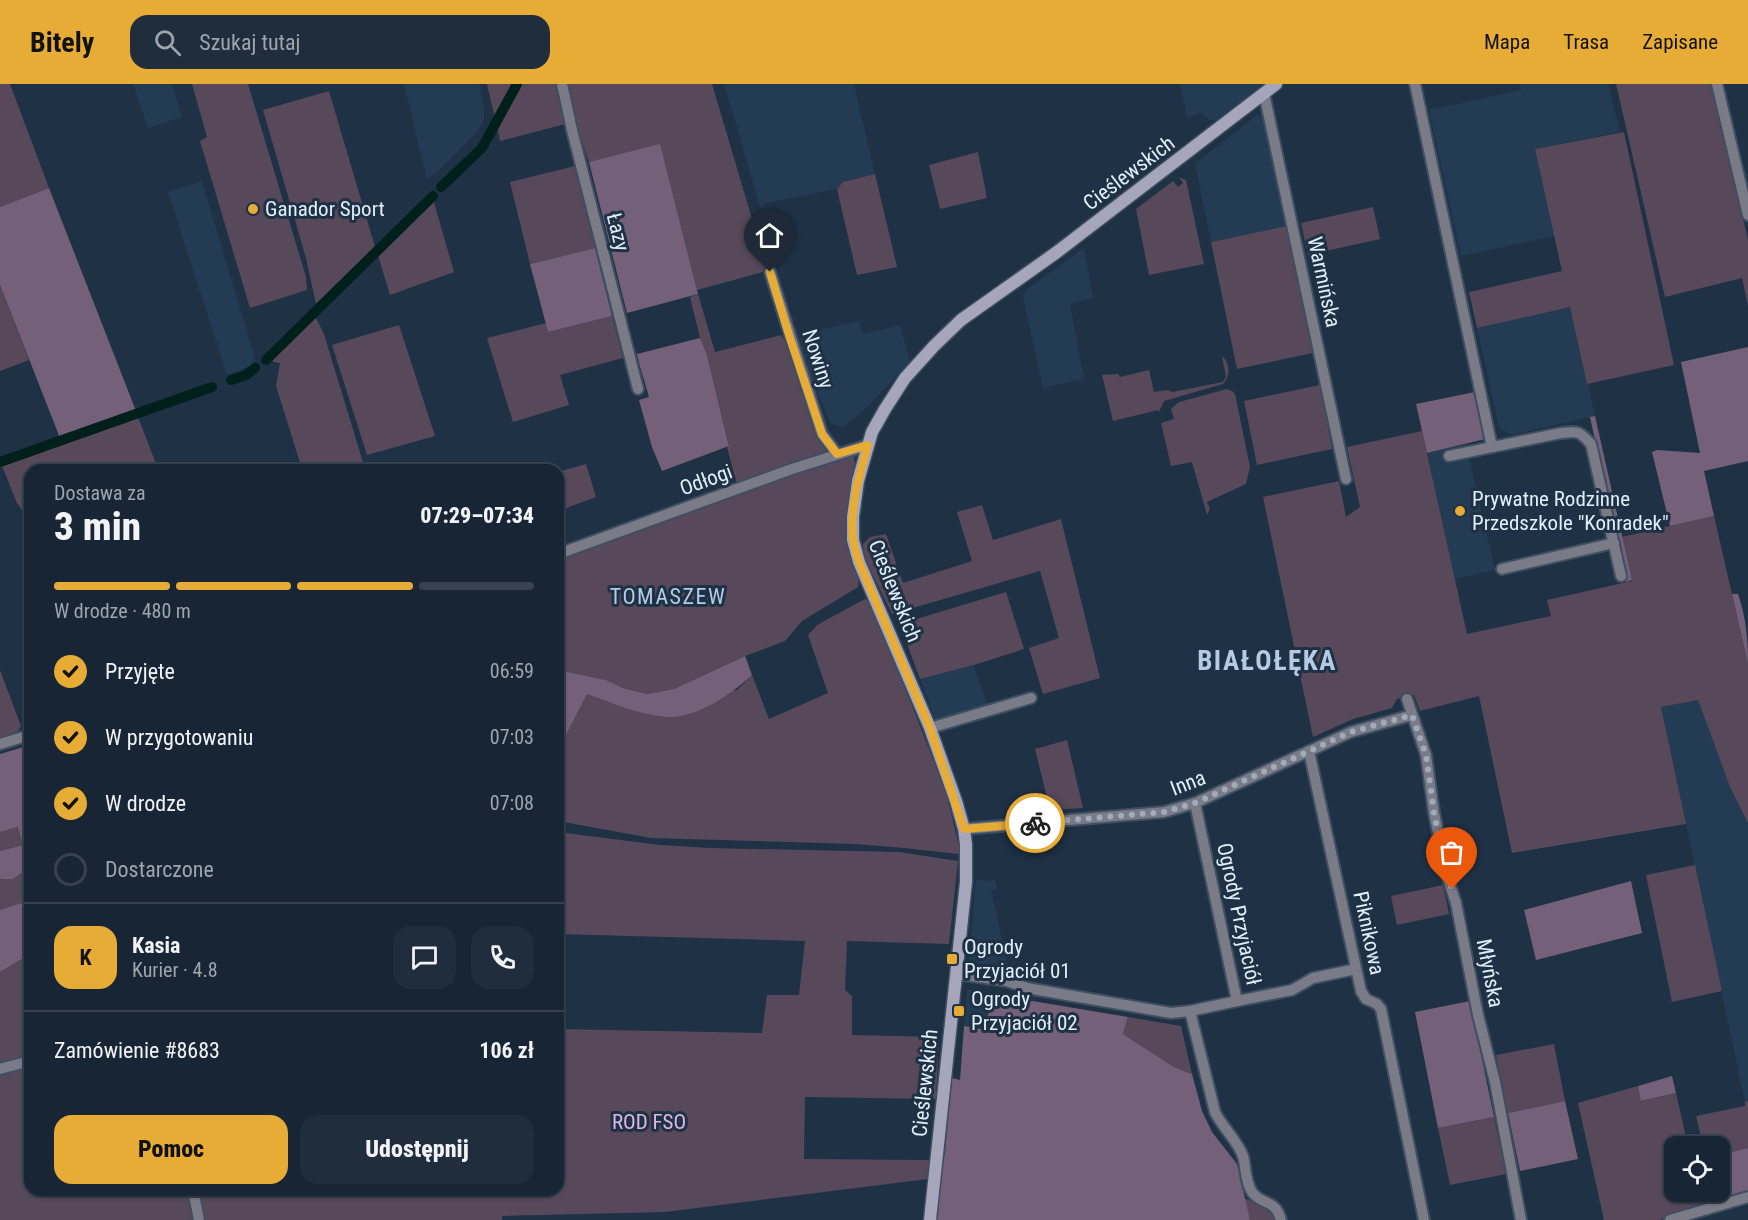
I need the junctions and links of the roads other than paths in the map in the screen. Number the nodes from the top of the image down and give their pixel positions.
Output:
1 (562, 84) edge
2 (1276, 84) edge
3 (1416, 84) edge
4 (1718, 84) edge
5 (1264, 93) junction
6 (1748, 214) edge
7 (770, 272) dead end
8 (638, 389) dead end
9 (868, 445) junction
10 (1491, 447) junction
11 (837, 454) junction
12 (1449, 456) dead end
13 (1346, 479) dead end
14 (1614, 543) junction
15 (564, 552) edge
16 (1502, 568) dead end
17 (1621, 576) dead end
18 (1031, 698) dead end
19 (1407, 699) dead end
20 (1412, 715) junction
21 (930, 728) junction
22 (24, 737) edge
23 (0, 744) edge
24 (1310, 751) junction
25 (1195, 803) junction
26 (964, 829) junction
27 (1356, 969) junction
28 (957, 974) junction
29 (1237, 1001) junction
30 (1190, 1011) junction
31 (24, 1063) edge
32 (0, 1069) edge
33 (194, 1196) edge
34 (1748, 1197) edge
35 (200, 1220) edge
36 (930, 1220) edge
37 (1281, 1220) edge
38 (1424, 1220) edge
39 (1521, 1220) edge
40 (1670, 1220) edge

1 - 8 street, Łazy
2 - 5 street, Cieślewskich
3 - 10 street
4 - 6 street
5 - 9 street, Cieślewskich
5 - 13 street, Warmińska
7 - 11 street, Nowiny
9 - 11 street, Odłogi
9 - 21 street, Cieślewskich
10 - 12 street
10 - 14 street
11 - 15 street, Odłogi
14 - 16 street
14 - 17 street
18 - 21 street
19 - 20 street, Młyńska
20 - 24 street, Inna
20 - 39 street, Młyńska
21 - 26 street, Cieślewskich
22 - 23 street
24 - 25 street, Inna
24 - 27 street, Piknikowa
25 - 26 street, Inna
25 - 29 street, Ogrody Przyjaciół
26 - 28 street, Cieślewskich
27 - 29 street
27 - 38 street, Piknikowa
28 - 30 street, Ogrody Przyjaciół
28 - 36 street, Cieślewskich
29 - 30 street, Ogrody Przyjaciół
30 - 37 street
31 - 32 street
33 - 35 street
34 - 40 street

